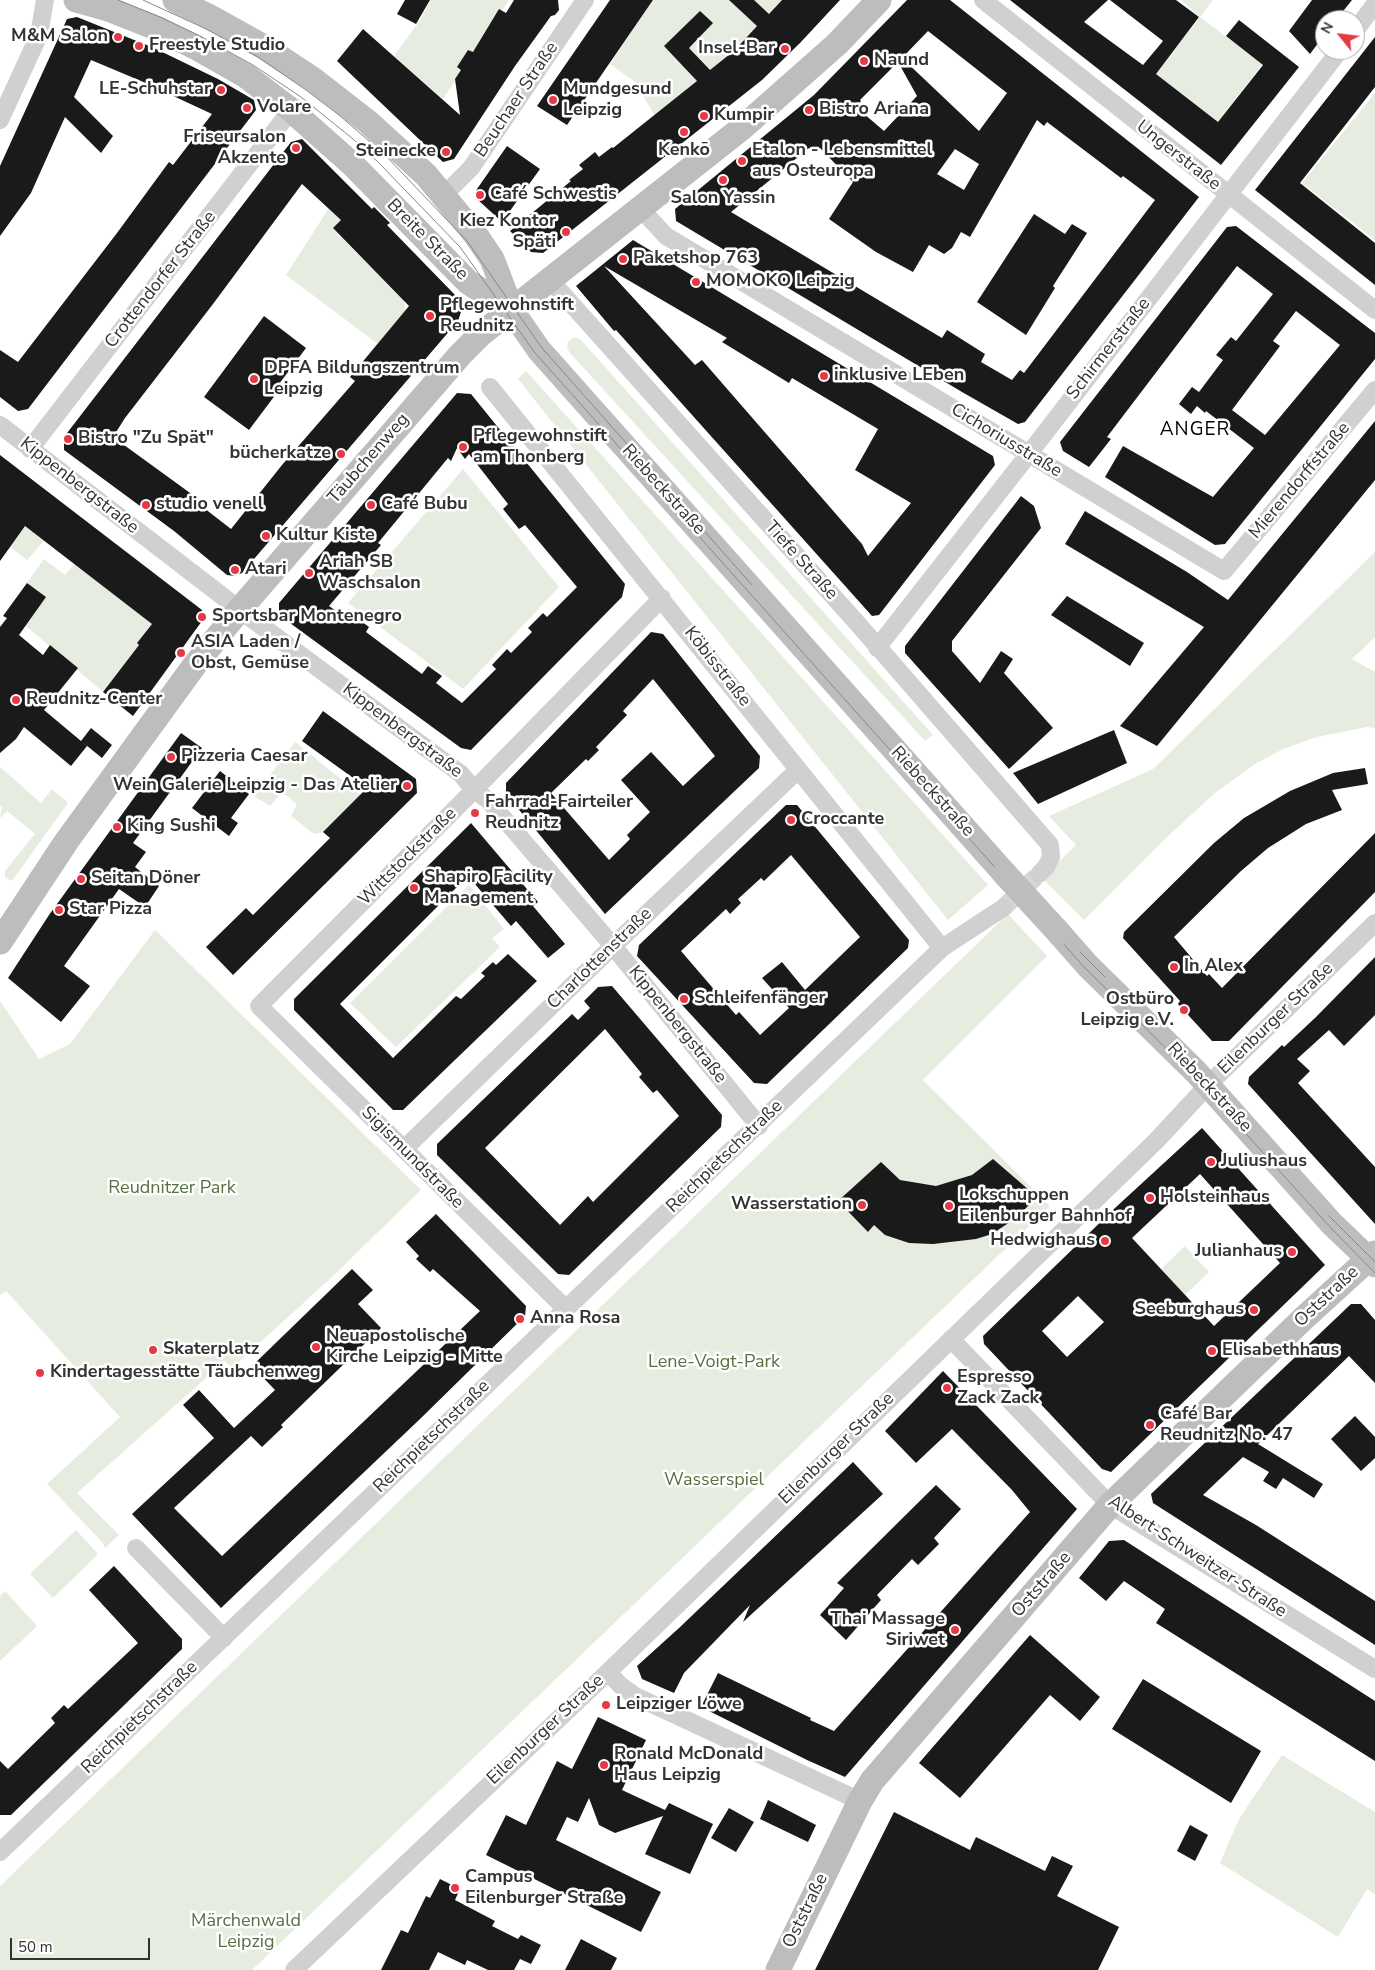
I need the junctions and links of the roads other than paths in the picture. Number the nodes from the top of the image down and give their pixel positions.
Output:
1 (45, 0) edge
2 (76, 0) edge
3 (175, 0) edge
4 (584, 0) edge
5 (880, 0) edge
6 (983, 0) edge
7 (1375, 4) edge
8 (1365, 18) edge
9 (1332, 60) edge
10 (291, 110) junction
11 (0, 120) edge
12 (1228, 195) junction
13 (443, 196) junction
14 (640, 208) junction
15 (550, 280) junction
16 (1375, 310) edge
17 (512, 311) junction
18 (490, 387) dead end
19 (1375, 390) edge
20 (0, 425) edge
21 (30, 449) junction
22 (1028, 454) junction
23 (1224, 571) joint
24 (662, 598) junction
25 (240, 609) junction
26 (877, 648) junction
27 (798, 770) junction
28 (474, 790) junction
29 (1038, 874) tunnel mouth
30 (1003, 908) tunnel mouth
31 (1375, 923) edge
32 (0, 942) edge
33 (613, 946) junction
34 (942, 948) junction
35 (259, 1006) joint
36 (1208, 1086) junction
37 (759, 1126) junction
38 (404, 1149) junction
39 (1373, 1263) edge
40 (566, 1309) junction
41 (950, 1339) junction
42 (1110, 1506) junction
43 (136, 1548) dead end
44 (224, 1638) junction
45 (1375, 1669) edge
46 (608, 1672) junction
47 (860, 1801) junction
48 (0, 1851) edge
49 (294, 1970) edge
50 (778, 1970) edge

1 - 11 street
2 - 10 main road, Breite Straße
3 - 13 main road, Breite Straße
4 - 13 street, Beuchaer Straße
5 - 14 main road, Täubchenweg
6 - 12 street, Ungerstraße
7 - 8 street
9 - 12 street, Schirmerstraße
10 - 17 main road, Breite Straße
10 - 21 street, Crottendorfer Straße
12 - 16 street, Ungerstraße
12 - 22 street, Schirmerstraße
13 - 17 main road, Breite Straße
14 - 15 main road, Täubchenweg
14 - 22 street, Cichoriusstraße
15 - 17 main road, Täubchenweg
15 - 26 street, Tiefe Straße
17 - 25 main road, Täubchenweg
17 - 36 main road, Riebeckstraße, bridge
18 - 24 street, Köbisstraße
19 - 23 street, Mierendorffstraße
20 - 21 street, Kippenbergstraße
21 - 25 street, Kippenbergstraße
22 - 23 street, Cichoriusstraße
22 - 26 street, Schirmerstraße
24 - 27 street, Köbisstraße
24 - 28 street, Wittstockstraße
25 - 28 street, Kippenbergstraße
25 - 32 main road, Täubchenweg
26 - 29 street, Tiefe Straße
27 - 33 street, Charlottenstraße
27 - 34 street, Köbisstraße
28 - 33 street, Kippenbergstraße
28 - 35 street, Wittstockstraße
30 - 34 street, Reichpietschstraße
31 - 36 street, Eilenburger Straße
33 - 37 street, Kippenbergstraße
33 - 38 street, Charlottenstraße
34 - 37 street, Reichpietschstraße
35 - 38 street, Sigismundstraße
36 - 39 main road, Riebeckstraße
36 - 41 street, Eilenburger Straße
37 - 40 street, Reichpietschstraße
38 - 40 street, Sigismundstraße
39 - 42 main road, Oststraße
40 - 44 street, Reichpietschstraße
41 - 42 street, Albert-Schweitzer-Straße
41 - 46 street, Eilenburger Straße
42 - 45 street, Albert-Schweitzer-Straße
42 - 47 main road, Oststraße
43 - 44 street
44 - 48 street, Reichpietschstraße
46 - 47 street
46 - 49 street, Eilenburger Straße
47 - 50 main road, Oststraße

